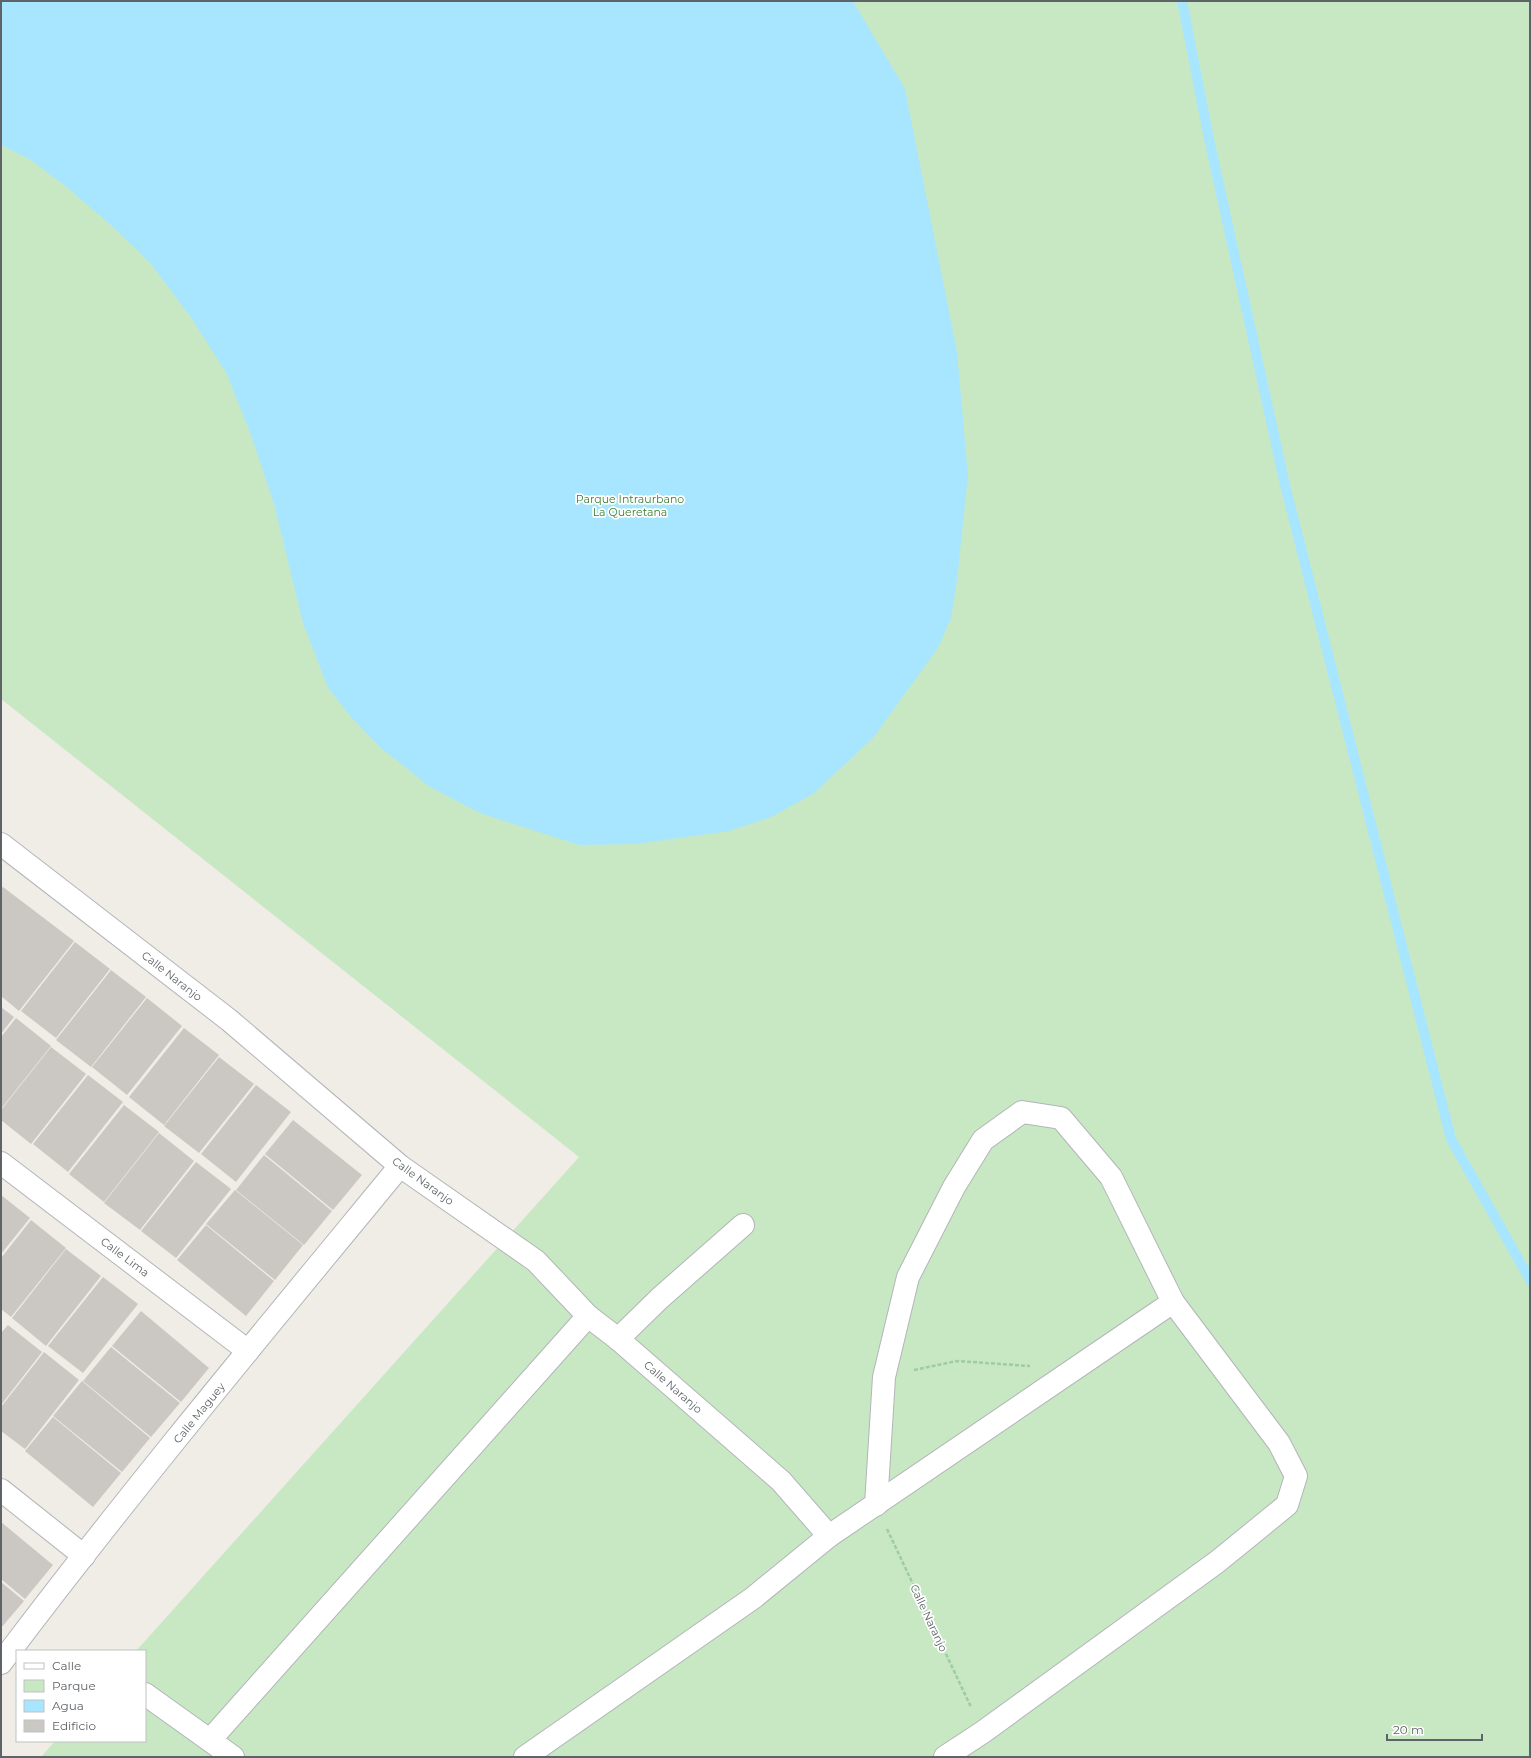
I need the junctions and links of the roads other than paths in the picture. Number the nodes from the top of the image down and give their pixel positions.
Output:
1 (1, 844) edge
2 (1, 1163) edge
3 (400, 1166) junction
4 (743, 1225) dead end
5 (1173, 1302) junction
6 (588, 1316) junction
7 (618, 1339) junction
8 (248, 1351) junction
9 (1, 1490) edge
10 (876, 1505) junction
11 (829, 1536) junction
12 (84, 1556) junction
13 (1, 1663) edge
14 (146, 1695) edge
15 (210, 1740) junction
16 (233, 1757) edge
17 (525, 1757) edge
18 (945, 1757) edge

1 - 3 street, Calle Naranjo
2 - 8 street, Calle Lima
3 - 6 street, Calle Naranjo
3 - 8 street, Calle Maguey
4 - 7 street
5 - 10 street
5 - 10 street
5 - 18 street
6 - 7 street, Calle Naranjo
6 - 15 street
7 - 11 street, Calle Naranjo
8 - 12 street, Calle Maguey
9 - 12 street
10 - 11 street
11 - 17 street
12 - 13 street, Calle Maguey
14 - 15 street
15 - 16 street

